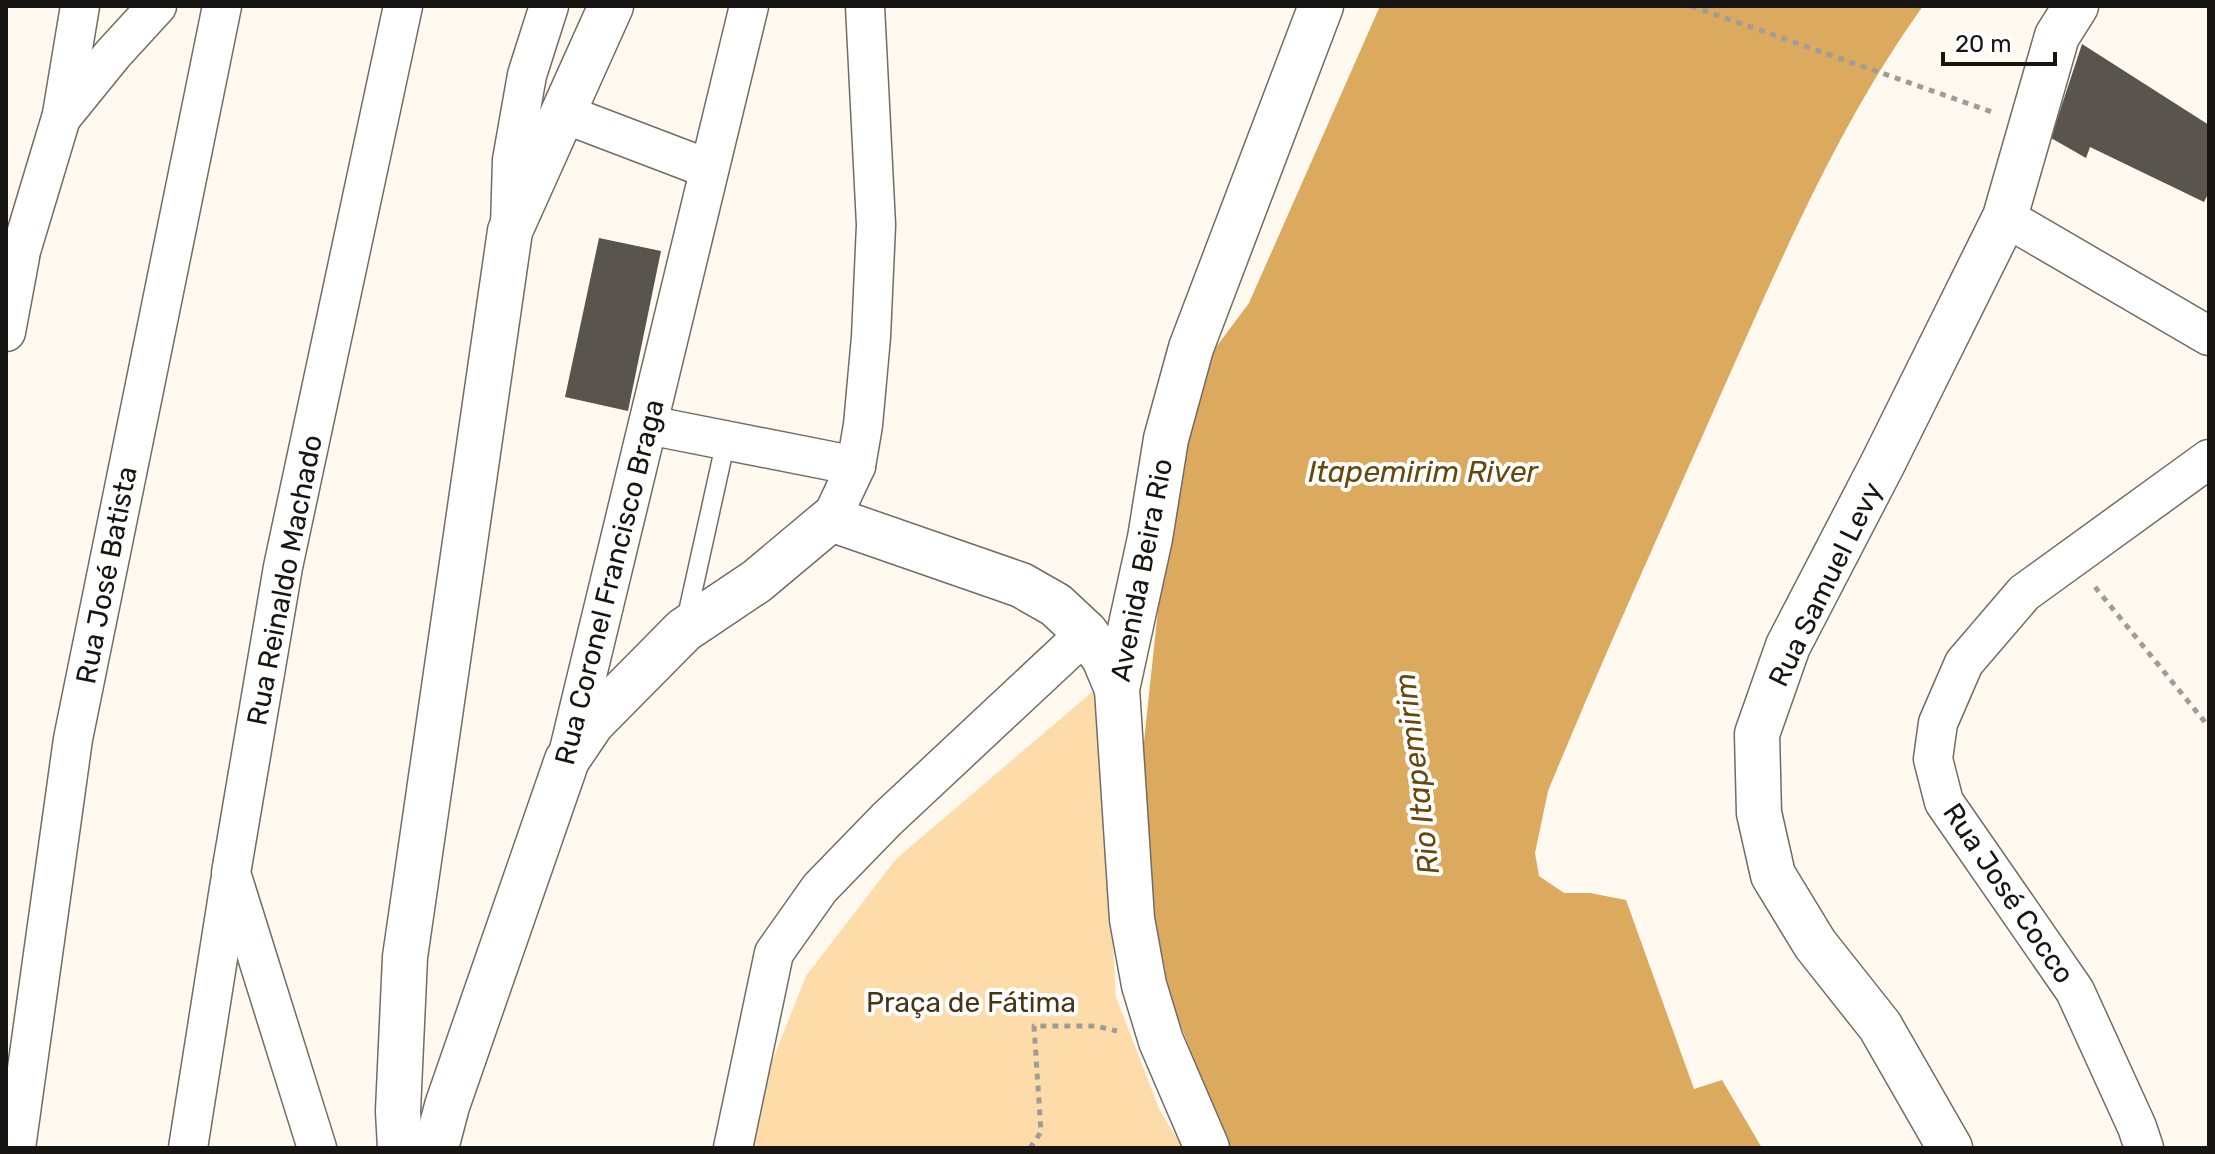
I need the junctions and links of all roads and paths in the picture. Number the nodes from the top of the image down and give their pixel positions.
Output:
1 (80, 6) edge
2 (157, 6) edge
3 (222, 6) edge
4 (403, 6) edge
5 (549, 6) edge
6 (611, 6) edge
7 (749, 6) edge
8 (865, 6) edge
9 (1321, 6) edge
10 (1691, 6) edge
11 (2076, 6) edge
12 (562, 113) junction
13 (61, 118) junction
14 (2030, 124) junction
15 (709, 169) junction
16 (2005, 217) junction
17 (510, 231) junction
18 (14, 267) edge
19 (6, 332) edge
20 (2209, 336) edge
21 (648, 425) junction
22 (726, 440) junction
23 (2209, 459) edge
24 (856, 466) junction
25 (831, 519) junction
26 (2072, 559) junction
27 (684, 630) junction
28 (1086, 633) junction
29 (1117, 689) junction
30 (2209, 727) edge
31 (567, 760) junction
32 (231, 873) junction
33 (1161, 1041) junction
34 (16, 1148) edge
35 (188, 1148) edge
36 (317, 1148) edge
37 (400, 1148) edge
38 (436, 1148) edge
39 (733, 1148) edge
40 (1030, 1148) edge
41 (1207, 1148) edge
42 (1950, 1148) edge
43 (2144, 1148) edge

1 - 13 street
2 - 13 street
3 - 34 street, Rua José Batista
4 - 32 street, Rua Reinaldo Machado
5 - 17 street
6 - 12 main road
7 - 15 street, Rua Coronel Francisco Braga
8 - 24 street
9 - 29 main road, Avenida Beira Rio
10 - 14 path
11 - 14 main road, Rua Samuel Levy
12 - 15 street
12 - 17 main road
13 - 18 street
14 - 16 main road, Rua Samuel Levy
15 - 21 street, Rua Coronel Francisco Braga
16 - 20 street
16 - 42 main road, Rua Samuel Levy
17 - 37 main road
18 - 19 street
21 - 22 street
21 - 31 street, Rua Coronel Francisco Braga
22 - 24 street
22 - 27 lane
23 - 26 street, Rua José Cocco
24 - 25 street
25 - 27 main road
25 - 28 main road
26 - 30 path
26 - 43 street, Rua José Cocco
27 - 31 main road
28 - 29 main road
28 - 39 street
29 - 33 main road, Avenida Beira Rio
31 - 38 main road, Rua Coronel Francisco Braga
32 - 35 street
32 - 36 street, Rua Reinaldo Machado
33 - 40 path
33 - 41 main road, Avenida Beira Rio

